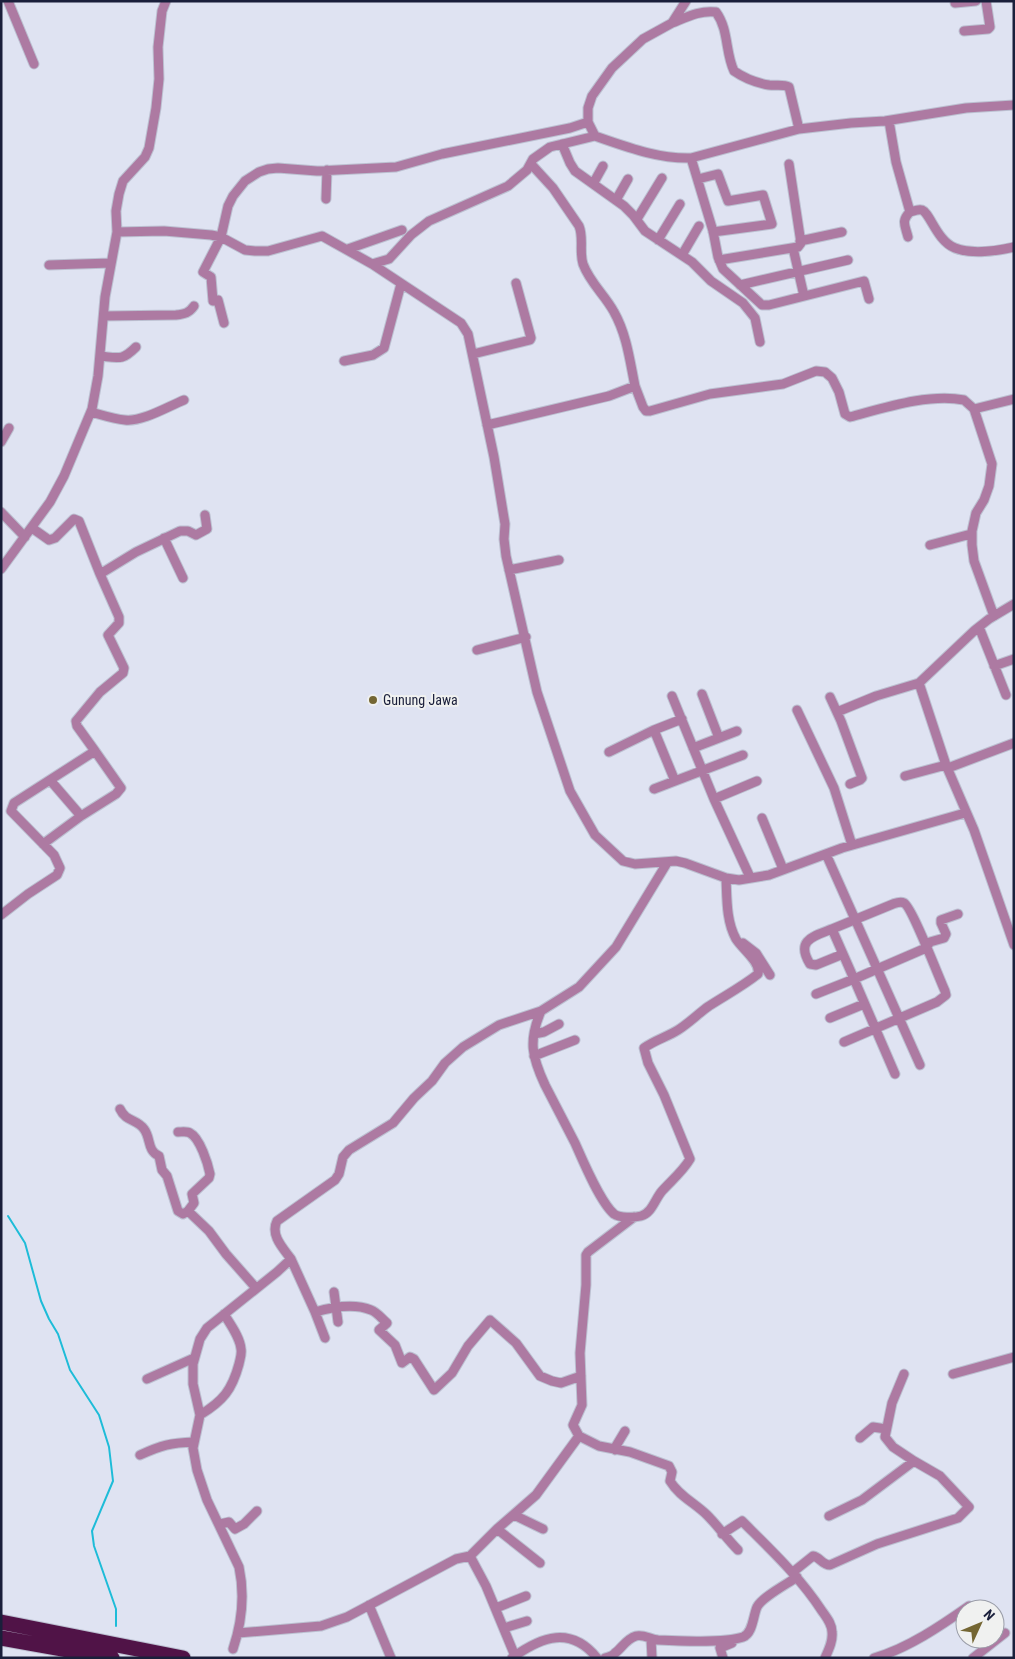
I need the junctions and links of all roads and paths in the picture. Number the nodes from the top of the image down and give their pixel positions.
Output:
1 (8, 1) edge
2 (166, 1) edge
3 (686, 1) edge
4 (976, 1) edge
5 (986, 1) edge
6 (955, 3) dead end
7 (672, 23) junction
8 (964, 31) dead end
9 (34, 64) dead end
10 (1014, 105) edge
11 (888, 121) junction
12 (588, 122) junction
13 (799, 129) junction
14 (596, 136) junction
15 (562, 144) junction
16 (691, 158) junction
17 (531, 164) junction
18 (790, 164) dead end
19 (603, 166) dead end
20 (327, 170) junction
21 (662, 178) dead end
22 (628, 179) dead end
23 (698, 179) junction
24 (593, 184) junction
25 (326, 199) dead end
26 (616, 200) junction
27 (680, 204) dead end
28 (910, 212) junction
29 (637, 219) junction
30 (699, 226) dead end
31 (402, 230) dead end
32 (117, 232) junction
33 (713, 232) junction
34 (842, 232) dead end
35 (221, 237) junction
36 (908, 237) dead end
37 (658, 240) junction
38 (800, 241) junction
39 (1014, 247) edge
40 (793, 248) junction
41 (348, 249) junction
42 (682, 255) junction
43 (719, 260) junction
44 (848, 260) dead end
45 (111, 263) junction
46 (372, 264) junction
47 (49, 265) dead end
48 (798, 271) junction
49 (516, 283) dead end
50 (401, 284) junction
51 (740, 285) junction
52 (804, 296) junction
53 (869, 299) dead end
54 (194, 306) dead end
55 (104, 316) junction
56 (224, 323) dead end
57 (760, 342) dead end
58 (136, 347) dead end
59 (473, 354) junction
60 (100, 356) junction
61 (344, 361) dead end
62 (635, 386) junction
63 (184, 400) dead end
64 (1014, 400) edge
65 (974, 409) junction
66 (91, 412) junction
67 (487, 425) junction
68 (9, 428) dead end
69 (1, 442) edge
70 (1, 513) edge
71 (205, 515) dead end
72 (32, 528) junction
73 (971, 534) junction
74 (25, 537) junction
75 (164, 538) junction
76 (930, 545) dead end
77 (559, 560) dead end
78 (1, 569) edge
79 (509, 570) junction
80 (100, 574) junction
81 (183, 578) dead end
82 (1013, 606) edge
83 (994, 616) junction
84 (979, 627) junction
85 (526, 636) junction
86 (477, 650) dead end
87 (1014, 659) edge
88 (994, 666) junction
89 (918, 683) junction
90 (702, 694) dead end
91 (1006, 694) dead end
92 (672, 696) dead end
93 (830, 697) dead end
94 (797, 710) dead end
95 (837, 712) junction
96 (682, 719) junction
97 (654, 730) junction
98 (737, 731) dead end
99 (719, 738) junction
100 (1014, 743) edge
101 (694, 748) junction
102 (95, 751) junction
103 (609, 752) dead end
104 (743, 755) dead end
105 (947, 766) junction
106 (703, 770) junction
107 (905, 776) dead end
108 (50, 780) junction
109 (675, 781) junction
110 (757, 781) dead end
111 (850, 784) dead end
112 (654, 789) dead end
113 (714, 799) junction
114 (965, 813) junction
115 (81, 816) junction
116 (762, 818) dead end
117 (43, 844) junction
118 (852, 844) junction
119 (826, 854) junction
120 (667, 863) junction
121 (783, 870) junction
122 (750, 877) junction
123 (726, 878) junction
124 (958, 914) dead end
125 (1, 915) edge
126 (856, 920) junction
127 (832, 929) junction
128 (736, 939) junction
129 (1014, 946) edge
130 (926, 948) junction
131 (843, 954) junction
132 (878, 969) junction
133 (770, 975) dead end
134 (854, 980) junction
135 (816, 994) dead end
136 (864, 1004) junction
137 (541, 1011) junction
138 (830, 1018) dead end
139 (900, 1018) junction
140 (559, 1024) dead end
141 (876, 1029) junction
142 (534, 1034) junction
143 (575, 1040) dead end
144 (844, 1042) dead end
145 (534, 1056) junction
146 (920, 1065) dead end
147 (895, 1074) dead end
148 (120, 1109) dead end
149 (178, 1132) dead end
150 (188, 1211) junction
151 (634, 1217) junction
152 (291, 1259) junction
153 (256, 1288) junction
154 (334, 1292) dead end
155 (337, 1307) junction
156 (315, 1312) junction
157 (224, 1314) junction
158 (338, 1322) dead end
159 (326, 1338) dead end
160 (1014, 1356) edge
161 (194, 1358) junction
162 (904, 1374) dead end
163 (953, 1374) dead end
164 (581, 1376) junction
165 (147, 1379) dead end
166 (200, 1415) junction
167 (886, 1429) junction
168 (625, 1431) dead end
169 (579, 1436) junction
170 (860, 1438) dead end
171 (194, 1442) junction
172 (615, 1450) junction
173 (140, 1455) dead end
174 (914, 1461) junction
175 (257, 1511) dead end
176 (514, 1514) junction
177 (829, 1516) dead end
178 (220, 1524) junction
179 (497, 1529) junction
180 (543, 1529) dead end
181 (722, 1534) junction
182 (738, 1550) dead end
183 (470, 1556) junction
184 (540, 1563) dead end
185 (795, 1574) junction
186 (526, 1596) dead end
187 (369, 1605) junction
188 (496, 1608) junction
189 (955, 1617) edge
190 (527, 1621) dead end
191 (1, 1622) edge
192 (504, 1628) junction
193 (238, 1633) junction
194 (1, 1638) edge
195 (735, 1638) junction
196 (651, 1639) junction
197 (233, 1649) dead end
198 (985, 1649) edge
199 (514, 1657) edge
200 (112, 1658) edge
201 (183, 1658) edge
202 (391, 1658) edge
203 (597, 1658) edge
204 (605, 1658) edge
205 (652, 1658) edge
206 (723, 1658) edge
207 (825, 1658) edge
208 (874, 1658) edge
209 (974, 1658) edge

1 - 9 street
2 - 32 street
3 - 7 street
4 - 6 street
5 - 8 street
7 - 12 street
7 - 13 street
10 - 11 street
11 - 13 street
11 - 28 street
12 - 14 street
12 - 20 street
13 - 16 street
14 - 15 street
14 - 16 street
15 - 17 street
15 - 24 street
16 - 23 street
17 - 46 street
17 - 62 street
18 - 38 street
19 - 24 street
20 - 25 street
20 - 35 street
21 - 29 street
22 - 26 street
23 - 33 street
23 - 33 street
24 - 26 street
26 - 29 street
27 - 37 street
28 - 36 street
28 - 39 street
29 - 37 street
30 - 42 street
31 - 41 street
32 - 35 street
32 - 45 street
33 - 43 street
34 - 38 street
35 - 41 street
35 - 56 street
37 - 42 street
38 - 40 street
40 - 43 street
40 - 48 street
41 - 46 street
42 - 57 street
43 - 51 street
44 - 48 street
45 - 47 street
45 - 55 street
46 - 50 street
48 - 51 street
48 - 52 street
49 - 59 street
50 - 59 street
50 - 61 street
51 - 52 street
52 - 53 street
54 - 55 street
55 - 60 street
58 - 60 street
59 - 67 street
60 - 66 street
62 - 65 street
62 - 67 street
63 - 66 street
64 - 65 street
65 - 73 street
66 - 72 street
67 - 79 street
68 - 69 street
70 - 74 street
71 - 75 street
72 - 74 street
72 - 80 street
73 - 76 street
73 - 83 street
74 - 78 street
75 - 80 street
75 - 81 street
77 - 79 street
79 - 85 street
80 - 102 street
82 - 83 street
83 - 84 street
84 - 88 street
84 - 89 street
85 - 86 street
85 - 120 street
87 - 88 street
88 - 91 street
89 - 95 street
89 - 105 street
90 - 99 street
92 - 96 street
93 - 95 street
94 - 118 street
95 - 111 street
96 - 97 street
96 - 101 street
97 - 103 street
97 - 109 street
98 - 99 street
99 - 101 street
100 - 105 street
101 - 106 street
102 - 108 street
102 - 115 street
104 - 106 street
105 - 107 street
105 - 114 street
106 - 109 street
106 - 113 street
108 - 115 street
108 - 117 street
109 - 112 street
110 - 113 street
113 - 122 street
114 - 118 street
114 - 129 street
115 - 117 street
116 - 121 street
117 - 125 street
118 - 119 street
119 - 121 street
119 - 126 street
120 - 123 street
120 - 137 street
121 - 122 street
122 - 123 street
123 - 128 street
124 - 130 street
126 - 127 street
126 - 130 street
126 - 132 street
127 - 131 street
127 - 131 street
128 - 133 street
128 - 151 street
130 - 132 street
130 - 139 street
131 - 134 street
132 - 134 street
132 - 139 street
134 - 135 street
134 - 136 street
136 - 138 street
136 - 141 street
137 - 142 street
137 - 152 street
139 - 141 street
139 - 146 street
140 - 142 street
141 - 144 street
141 - 147 street
142 - 145 street
143 - 145 street
145 - 151 street
148 - 150 street
149 - 150 street
150 - 153 street
151 - 164 street
152 - 153 street
152 - 156 street
153 - 157 street
154 - 155 street
155 - 156 street
155 - 158 street
155 - 164 street
156 - 159 street
157 - 161 street
157 - 166 street
160 - 163 street
161 - 165 street
161 - 166 street
162 - 167 street
164 - 169 street
166 - 171 street
167 - 170 street
167 - 174 street
168 - 172 street
169 - 172 street
169 - 176 street
171 - 173 street
171 - 178 street
172 - 181 street
174 - 177 street
174 - 185 street
175 - 178 street
176 - 179 street
176 - 180 street
178 - 193 street
179 - 183 street
179 - 184 street
181 - 182 street
181 - 185 street
183 - 187 street
183 - 188 street
185 - 195 street
185 - 207 street
186 - 188 street
187 - 193 street
187 - 202 street
188 - 192 street
189 - 208 street
190 - 192 street
191 - 201 highway
192 - 199 street
193 - 197 street
194 - 200 highway
195 - 196 street
195 - 206 street
196 - 204 street
196 - 205 street
198 - 209 street
199 - 203 street

